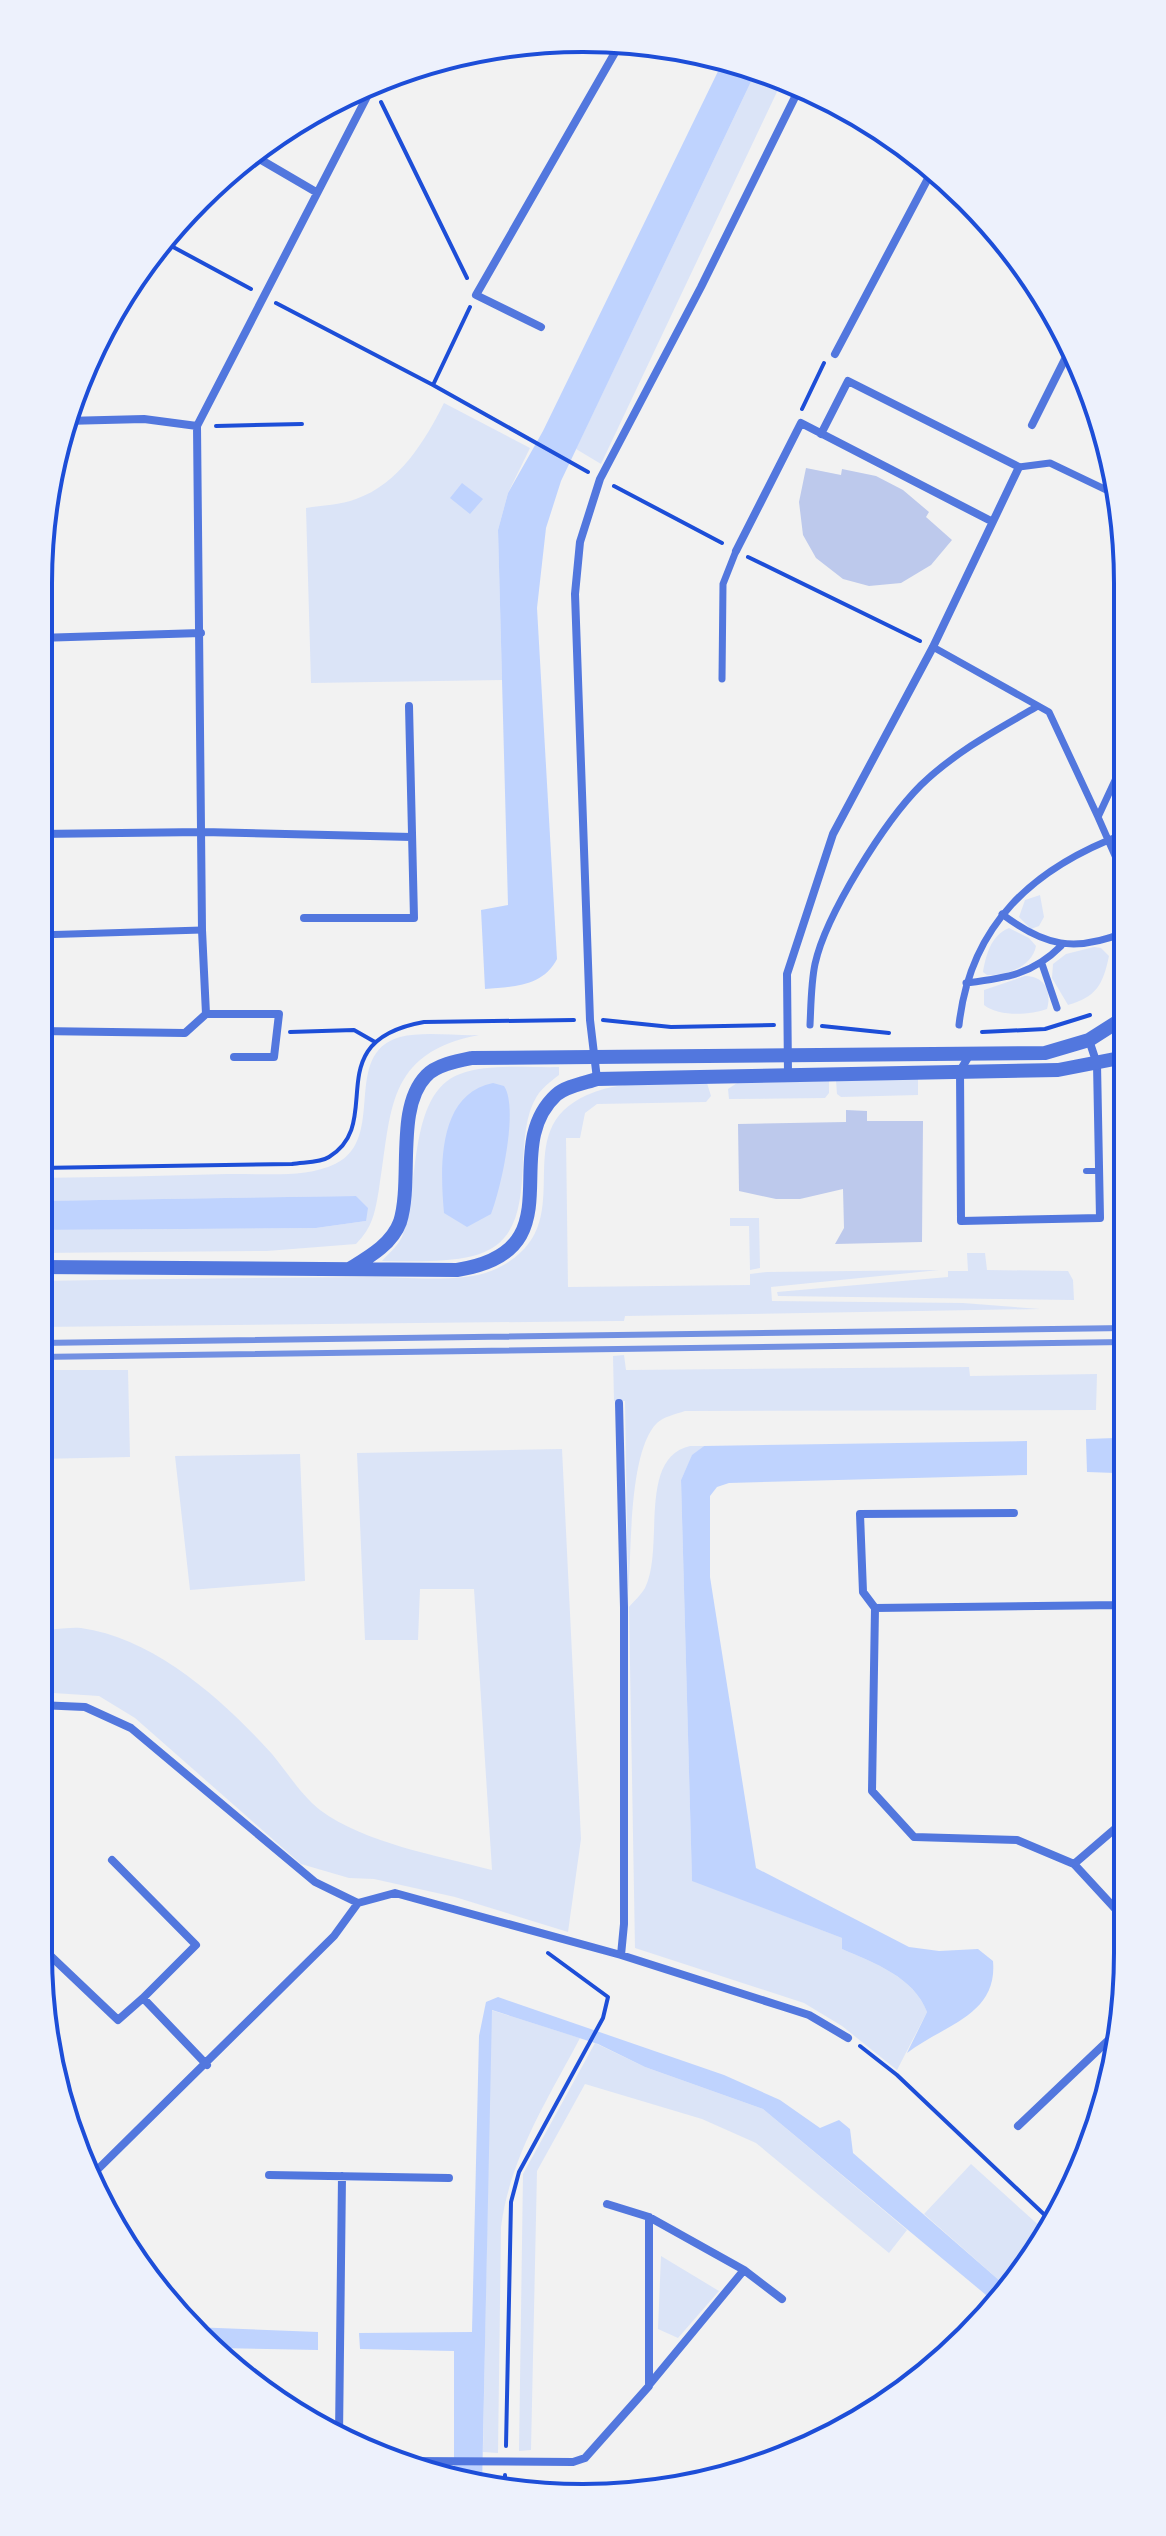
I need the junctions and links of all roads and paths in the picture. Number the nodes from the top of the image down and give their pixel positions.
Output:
1 (615, 53) edge
2 (378, 93) edge
3 (795, 96) edge
4 (364, 100) edge
5 (262, 160) edge
6 (927, 179) edge
7 (316, 192) junction
8 (173, 247) edge
9 (476, 295) junction
10 (264, 296) junction
11 (541, 327) dead end
12 (835, 354) joint
13 (1065, 360) edge
14 (433, 385) junction
15 (77, 421) edge
16 (801, 423) junction
17 (302, 424) dead end
18 (1032, 425) dead end
19 (197, 426) junction
20 (821, 434) junction
21 (1019, 467) junction
22 (600, 479) junction
23 (1106, 490) edge
24 (991, 521) junction
25 (736, 551) junction
26 (201, 633) junction
27 (52, 638) edge
28 (933, 647) junction
29 (722, 679) dead end
30 (409, 706) dead end
31 (1038, 706) junction
32 (1114, 783) edge
33 (1098, 817) junction
34 (203, 832) junction
35 (52, 834) edge
36 (412, 837) junction
37 (1114, 838) edge
38 (1108, 840) junction
39 (1114, 854) edge
40 (1002, 914) junction
41 (304, 918) dead end
42 (202, 930) junction
43 (1114, 934) edge
44 (52, 935) edge
45 (1061, 946) junction
46 (1042, 964) junction
47 (966, 983) junction
48 (1057, 1008) dead end
49 (1098, 1011) dead end
50 (206, 1014) junction
51 (590, 1020) junction
52 (1114, 1024) edge
53 (786, 1025) junction
54 (810, 1025) joint
55 (959, 1025) dead end
56 (52, 1031) edge
57 (279, 1032) junction
58 (974, 1033) dead end
59 (894, 1034) dead end
60 (1089, 1040) junction
61 (375, 1042) junction
62 (970, 1054) junction
63 (234, 1057) dead end
64 (595, 1057) junction
65 (787, 1057) junction
66 (1114, 1060) edge
67 (1097, 1064) junction
68 (960, 1071) junction
69 (788, 1074) junction
70 (597, 1079) junction
71 (52, 1168) edge
72 (1086, 1171) dead end
73 (1099, 1171) junction
74 (52, 1267) edge
75 (350, 1268) junction
76 (619, 1403) dead end
77 (1014, 1513) dead end
78 (1114, 1605) edge
79 (875, 1608) junction
80 (52, 1706) edge
81 (1114, 1832) edge
82 (112, 1860) dead end
83 (1074, 1864) junction
84 (1114, 1902) edge
85 (358, 1903) junction
86 (512, 1926) junction
87 (621, 1955) junction
88 (52, 1957) edge
89 (143, 1998) junction
90 (848, 2038) joint
91 (1106, 2044) edge
92 (207, 2065) junction
93 (1018, 2126) dead end
94 (98, 2169) edge
95 (269, 2175) dead end
96 (342, 2176) junction
97 (449, 2178) dead end
98 (607, 2204) dead end
99 (1045, 2215) edge
100 (649, 2217) junction
101 (744, 2270) junction
102 (782, 2299) dead end
103 (649, 2386) junction
104 (339, 2424) edge
105 (431, 2462) edge
106 (505, 2462) junction
107 (505, 2478) edge

1 - 9 street
2 - 9 path
3 - 22 street
4 - 7 street
5 - 7 street
6 - 12 street
7 - 10 street
8 - 10 path
9 - 11 street
9 - 14 path
10 - 14 path
10 - 19 street
12 - 16 path
13 - 18 street
14 - 22 path
15 - 19 street
16 - 20 street
16 - 25 street
17 - 19 path
19 - 26 street
20 - 21 street
20 - 24 street
21 - 23 street
21 - 24 street
22 - 25 path
22 - 51 street
24 - 28 street
25 - 28 path
25 - 29 street
26 - 27 street
26 - 34 street
28 - 31 street
28 - 53 street
30 - 36 street
31 - 33 street
31 - 54 street
32 - 33 street
33 - 38 street
34 - 35 street
34 - 36 street
34 - 42 street
36 - 41 street
37 - 38 street
38 - 39 street
38 - 40 street
40 - 45 street
40 - 47 street
42 - 44 street
42 - 50 street
43 - 45 street
45 - 46 street
46 - 47 street
46 - 48 street
47 - 55 street
49 - 58 path
50 - 56 street
50 - 57 street
51 - 53 path
51 - 61 path
51 - 64 street
52 - 60 street
53 - 65 street
54 - 59 path
57 - 61 path
57 - 63 street
60 - 62 street
60 - 67 street
61 - 71 path
62 - 65 street
62 - 68 street
64 - 65 street
64 - 70 street
64 - 75 street
65 - 69 street
66 - 67 street
67 - 68 street
67 - 73 street
68 - 69 street
68 - 73 street
69 - 70 street
70 - 75 street
72 - 73 lane
74 - 75 street
76 - 87 street
77 - 79 street
78 - 79 street
79 - 83 street
80 - 85 street
81 - 83 street
82 - 89 street
83 - 84 street
85 - 86 street
85 - 92 street
86 - 87 street
86 - 106 path
87 - 90 street
88 - 89 street
89 - 92 street
90 - 99 path
91 - 93 street
92 - 94 street
95 - 96 street
96 - 97 street
96 - 104 street
98 - 100 street
100 - 101 street
100 - 103 street
101 - 102 street
101 - 103 street
103 - 106 street
105 - 106 street
106 - 107 path

